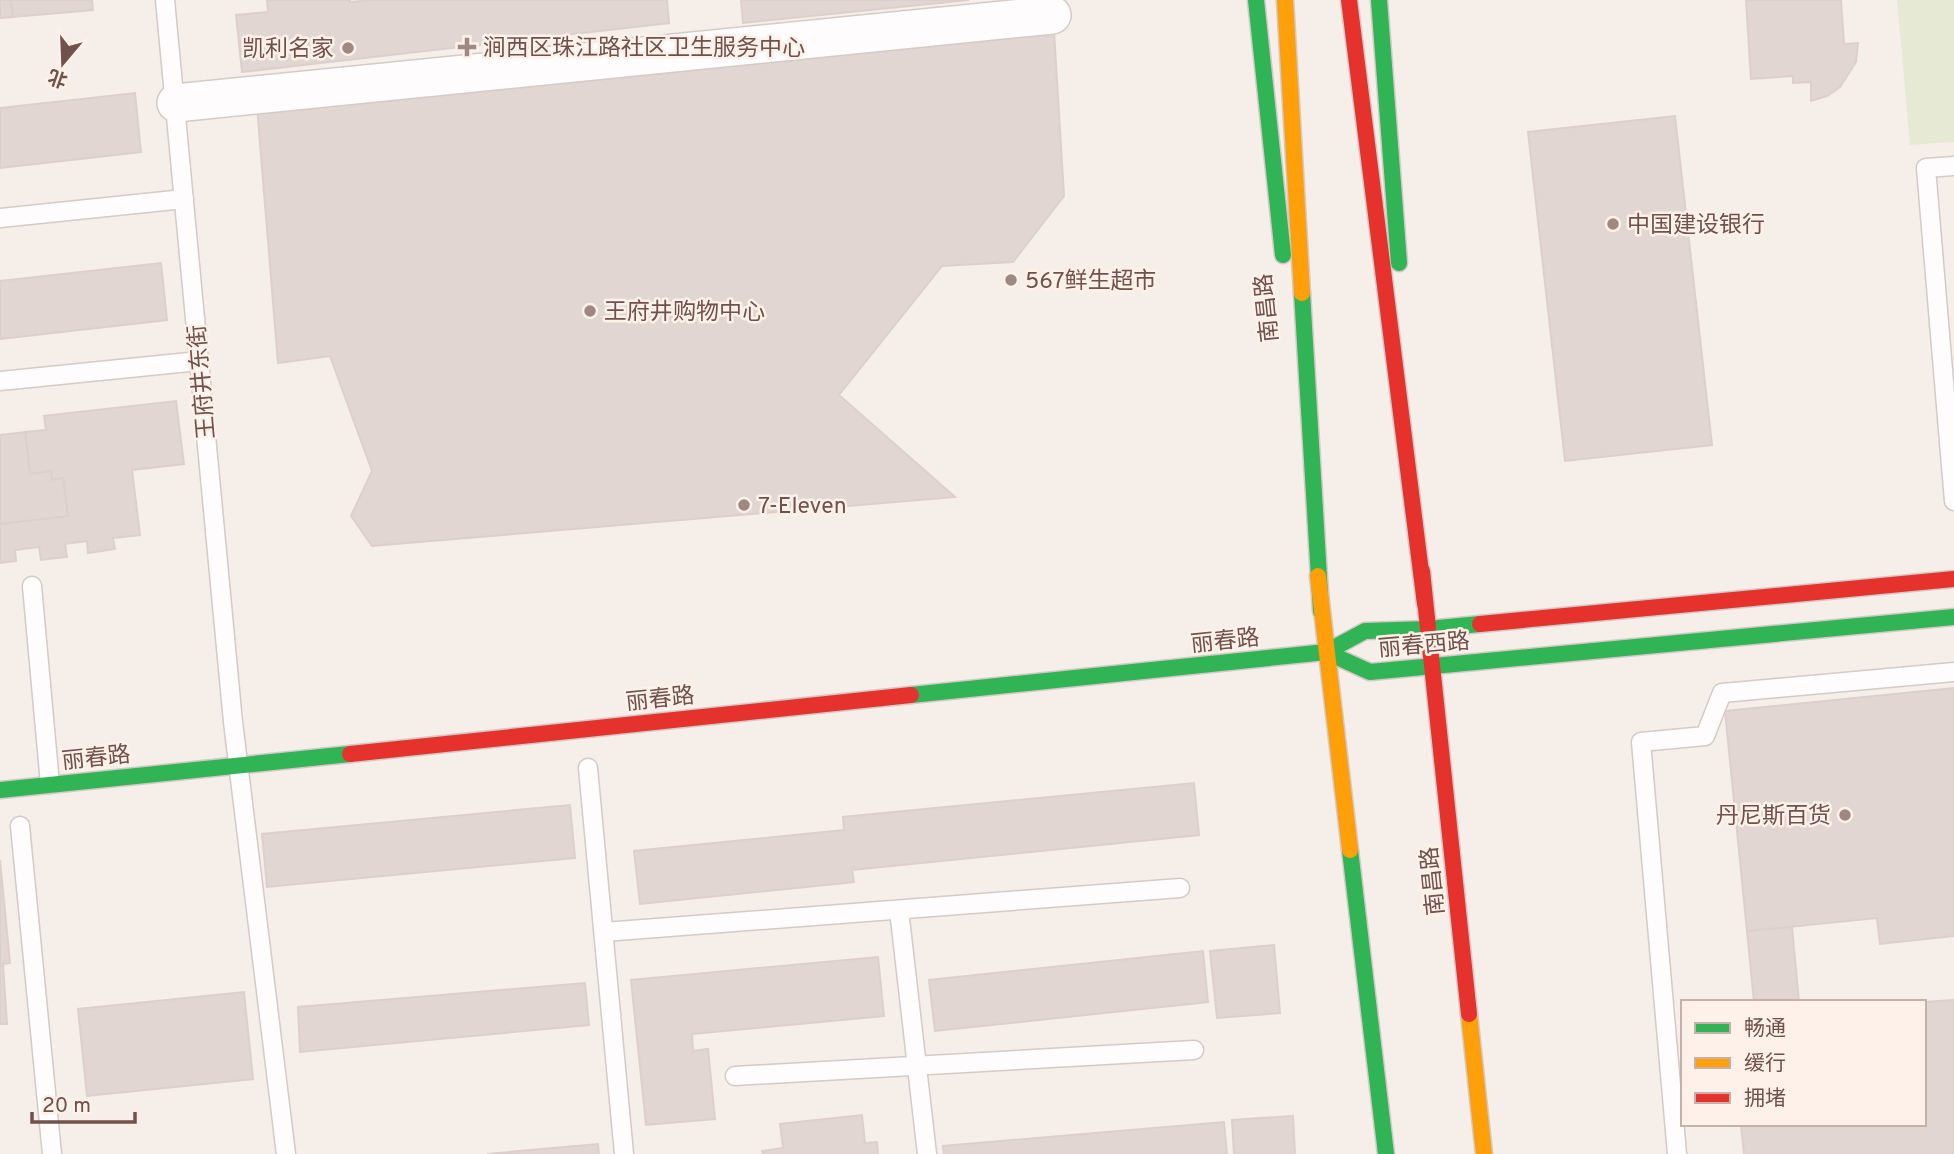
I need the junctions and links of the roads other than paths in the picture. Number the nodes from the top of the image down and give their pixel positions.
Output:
1 (165, 0) edge
2 (1256, 0) edge
3 (1285, 0) edge
4 (1349, 0) edge
5 (1379, 0) edge
6 (1052, 15) dead end
7 (176, 103) junction
8 (1954, 166) edge
9 (184, 199) junction
10 (0, 218) edge
11 (1945, 282) edge
12 (199, 361) junction
13 (0, 382) edge
14 (1954, 501) edge
15 (1954, 579) edge
16 (32, 586) dead end
17 (1425, 604) junction
18 (1321, 611) junction
19 (1954, 617) edge
20 (1428, 629) junction
21 (1326, 652) junction
22 (1432, 667) junction
23 (1954, 672) edge
24 (238, 764) junction
25 (588, 768) dead end
26 (50, 785) junction
27 (0, 790) edge
28 (20, 826) dead end
29 (1180, 888) dead end
30 (899, 910) junction
31 (604, 932) junction
32 (1194, 1050) dead end
33 (917, 1065) junction
34 (736, 1076) dead end
35 (52, 1154) edge
36 (286, 1154) edge
37 (624, 1154) edge
38 (927, 1154) edge
39 (1386, 1154) edge
40 (1483, 1154) edge
41 (1677, 1154) edge

1 - 7 lane, 王府井东街
2 - 18 main road, 南昌路
3 - 18 main road, 南昌路
4 - 17 main road, 南昌路
5 - 17 main road, 南昌路
6 - 7 street
7 - 9 lane, 王府井东街
8 - 11 lane
9 - 10 lane
9 - 12 lane, 王府井东街
11 - 14 lane
12 - 13 lane
12 - 24 lane, 王府井东街
15 - 20 main road, 丽春西路
16 - 26 lane
17 - 20 main road, 南昌路
18 - 21 main road, 南昌路
19 - 22 main road, 丽春西路
20 - 21 main road, 丽春西路
20 - 22 main road, 南昌路
21 - 22 main road, 丽春西路
21 - 24 main road, 丽春路
21 - 39 main road, 南昌路
22 - 40 main road, 南昌路
23 - 41 lane
24 - 26 main road, 丽春路
24 - 36 lane, 王府井东街
25 - 31 lane
26 - 27 main road, 丽春路
28 - 35 lane
29 - 30 lane
30 - 31 lane
30 - 33 lane
31 - 37 lane
32 - 33 lane
33 - 34 lane
33 - 38 lane

